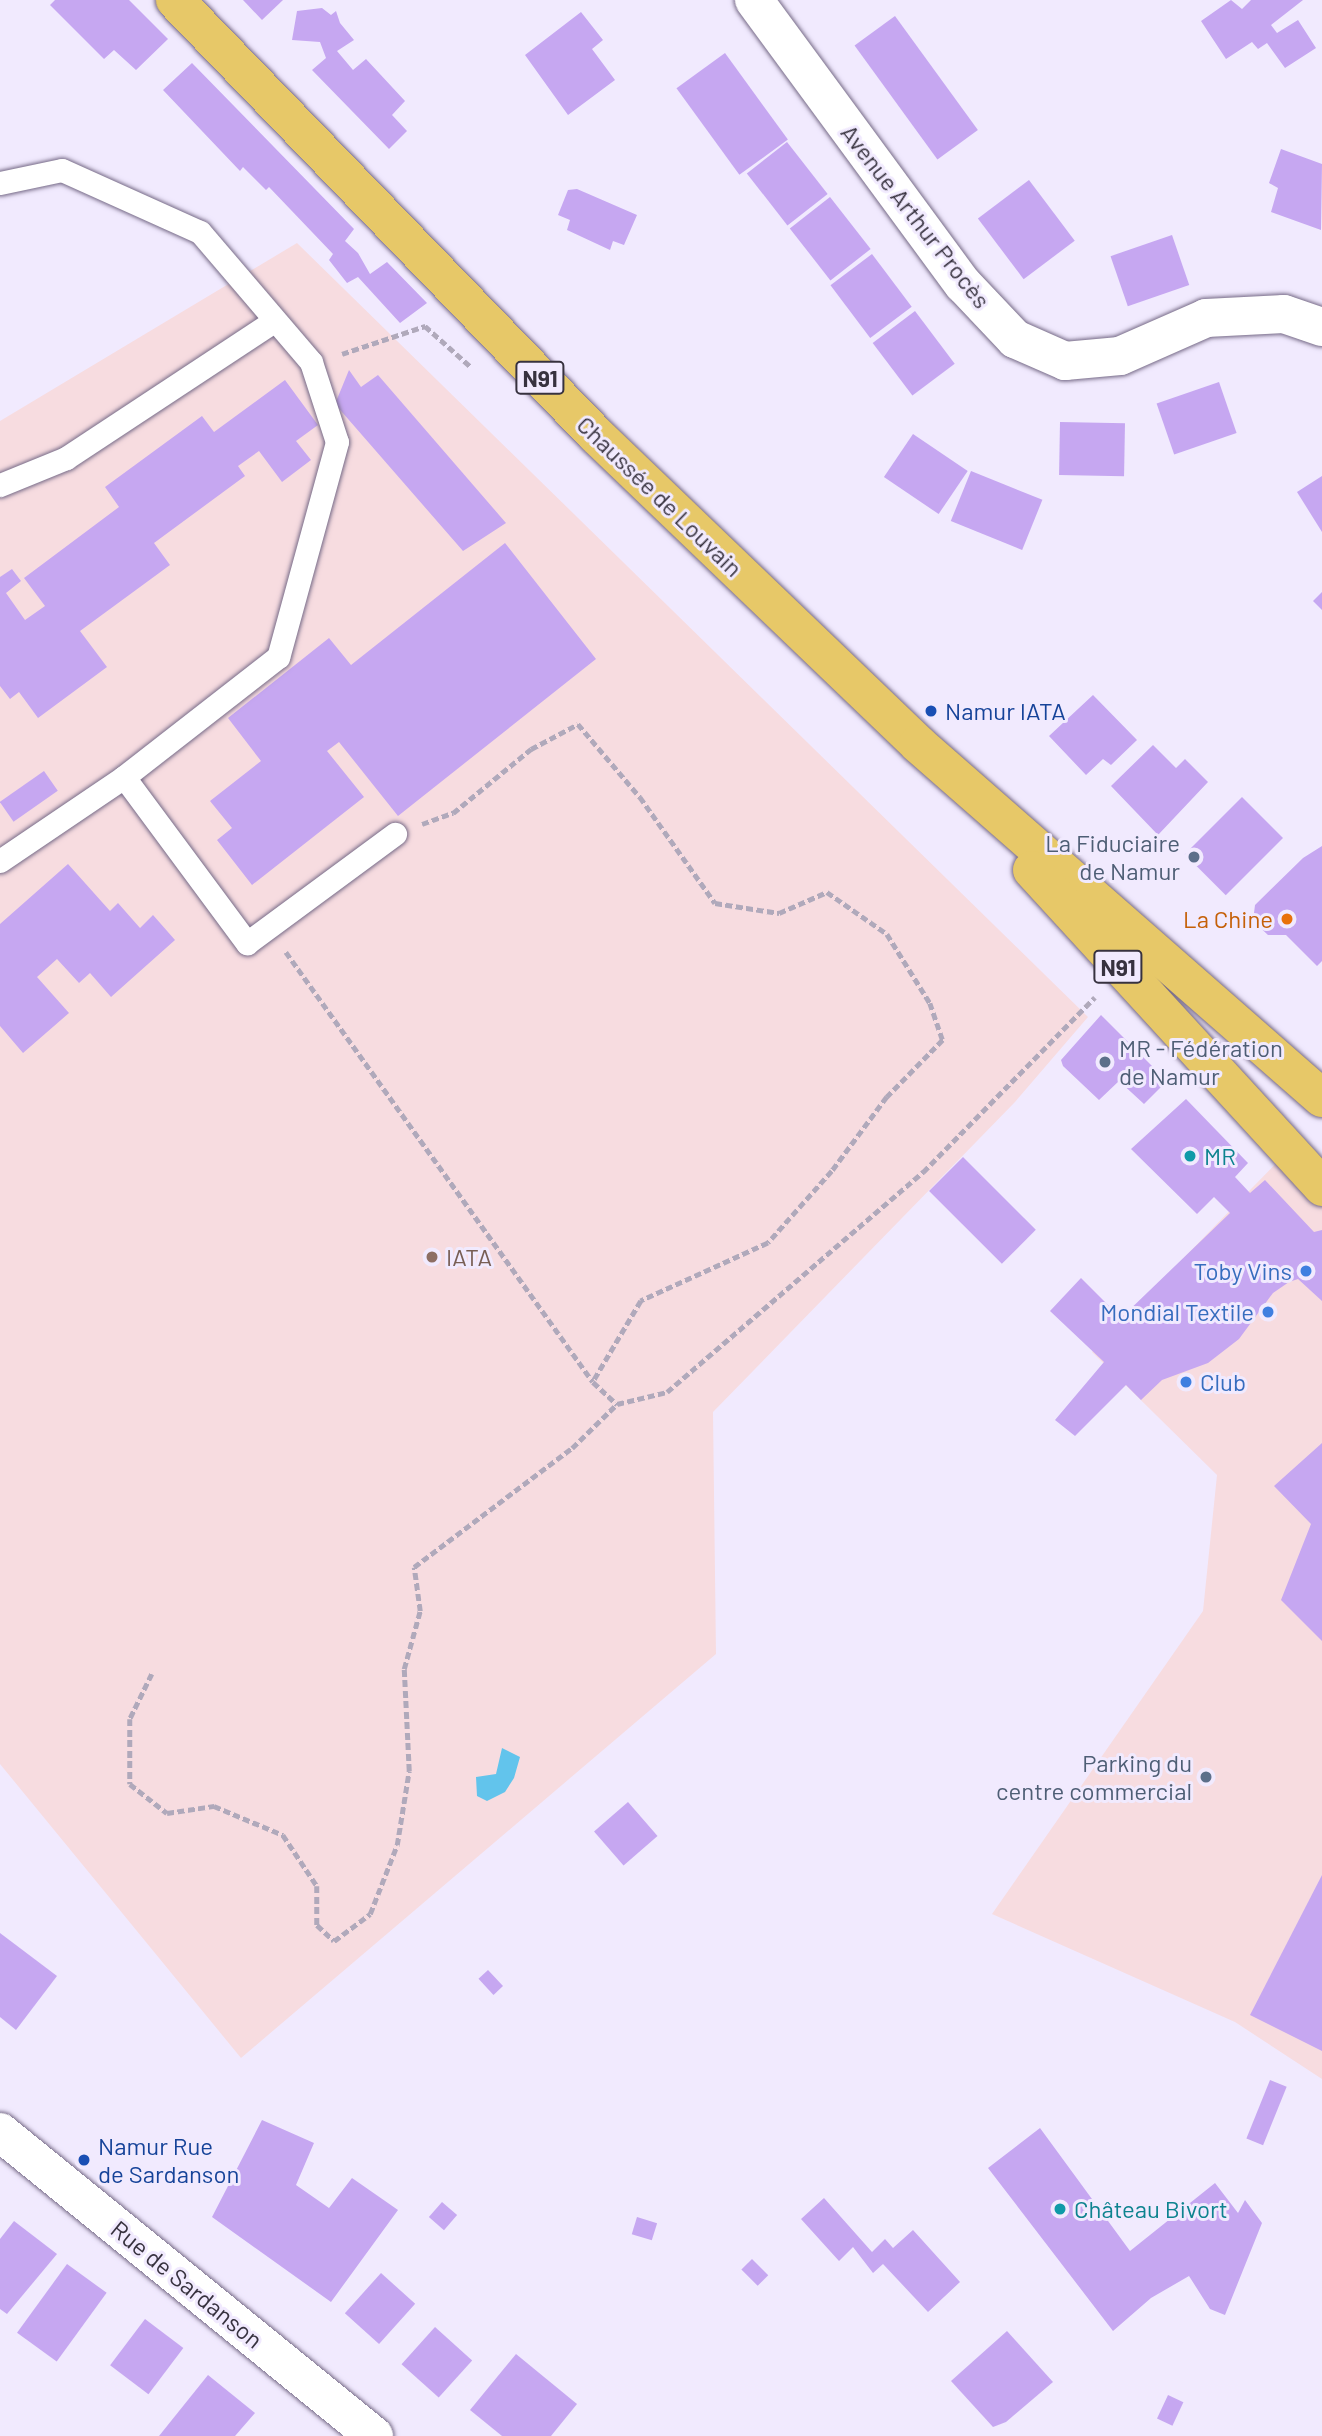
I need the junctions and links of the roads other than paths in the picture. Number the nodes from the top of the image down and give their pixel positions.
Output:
1 (175, 0) edge
2 (754, 0) edge
3 (0, 183) edge
4 (274, 321) junction
5 (1322, 327) edge
6 (0, 485) edge
7 (918, 744) junction
8 (124, 777) junction
9 (395, 834) road end
10 (0, 861) edge
11 (1322, 1098) edge
12 (1322, 1187) edge
13 (0, 2132) edge
14 (374, 2436) edge

1 - 7 main road, Chaussée de Louvain / N91
2 - 5 street, Avenue Arthur Procès
3 - 4 lane
4 - 6 lane
4 - 8 lane
7 - 11 main road, Chaussée de Louvain / N91
7 - 12 main road, Chaussée de Louvain / N91
8 - 9 lane
8 - 10 lane
13 - 14 street, Rue de Sardanson

